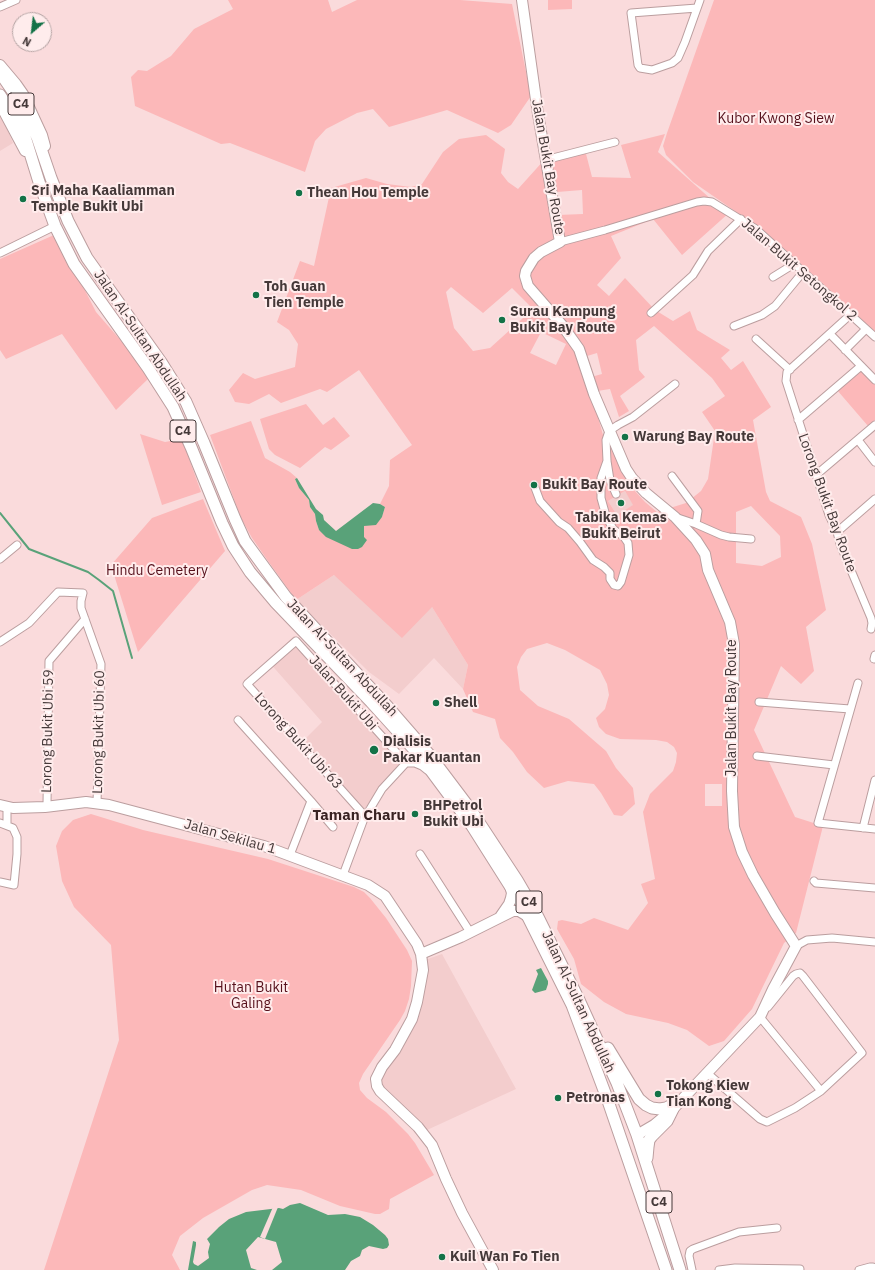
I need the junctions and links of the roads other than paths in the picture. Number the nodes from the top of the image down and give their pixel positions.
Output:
1 (16, 0) edge
2 (522, 0) edge
3 (700, 0) edge
4 (0, 7) edge
5 (697, 8) junction
6 (0, 65) edge
7 (0, 73) edge
8 (0, 102) edge
9 (615, 142) dead end
10 (546, 160) junction
11 (51, 178) junction
12 (39, 182) junction
13 (741, 219) junction
14 (55, 226) junction
15 (560, 242) junction
16 (0, 253) edge
17 (794, 264) junction
18 (803, 272) junction
19 (773, 277) dead end
20 (651, 313) dead end
21 (850, 315) junction
22 (734, 326) dead end
23 (866, 329) junction
24 (830, 334) junction
25 (875, 337) edge
26 (756, 339) dead end
27 (846, 350) junction
28 (861, 366) junction
29 (788, 373) junction
30 (875, 380) edge
31 (675, 384) dead end
32 (798, 420) junction
33 (875, 425) edge
34 (609, 431) junction
35 (858, 440) junction
36 (606, 461) junction
37 (875, 462) edge
38 (672, 476) dead end
39 (816, 476) junction
40 (534, 485) dead end
41 (616, 494) dead end
42 (875, 499) edge
43 (675, 517) junction
44 (696, 524) junction
45 (837, 532) junction
46 (751, 539) dead end
47 (17, 545) dead end
48 (0, 559) edge
49 (86, 619) junction
50 (871, 629) dead end
51 (296, 641) joint
52 (0, 642) edge
53 (858, 683) dead end
54 (759, 702) dead end
55 (850, 709) junction
56 (238, 720) dead end
57 (757, 756) dead end
58 (406, 763) junction
59 (834, 765) junction
60 (434, 775) junction
61 (875, 780) edge
62 (311, 800) junction
63 (97, 803) junction
64 (3, 806) edge
65 (45, 807) junction
66 (365, 816) junction
67 (3, 824) edge
68 (333, 827) dead end
69 (863, 828) junction
70 (875, 829) edge
71 (420, 854) dead end
72 (290, 855) junction
73 (343, 875) junction
74 (814, 881) dead end
75 (0, 882) edge
76 (509, 883) junction
77 (875, 888) edge
78 (500, 917) junction
79 (529, 917) junction
80 (470, 932) junction
81 (875, 942) edge
82 (796, 946) junction
83 (421, 954) junction
84 (576, 1002) junction
85 (761, 1019) junction
86 (707, 1074) junction
87 (821, 1091) junction
88 (682, 1100) junction
89 (673, 1109) junction
90 (637, 1135) junction
91 (647, 1164) junction
92 (777, 1228) dead end
93 (800, 1269) dead end
94 (875, 1269) edge
95 (493, 1270) edge
96 (666, 1270) edge
97 (669, 1270) edge
98 (680, 1270) edge
99 (692, 1270) edge
100 (719, 1270) edge
101 (859, 1270) edge

1 - 4 street
2 - 10 street, Jalan Bukit Bay Route
3 - 5 street
5 - 5 street
6 - 11 street, C4
7 - 11 main road, Jalan Al-Sultan Abdullah / C4
8 - 12 street, C4
8 - 12 main road, Jalan Al-Sultan Abdullah / C4
9 - 10 street
10 - 15 street, Jalan Bukit Bay Route
11 - 84 main road, Jalan Al-Sultan Abdullah / C4
12 - 14 main road, Jalan Al-Sultan Abdullah / C4
13 - 15 street, Jalan Bukit Setongkol 2
13 - 17 street, Jalan Bukit Setongkol 2
13 - 20 street
14 - 16 street
14 - 60 main road, Jalan Al-Sultan Abdullah / C4
15 - 34 street, Jalan Bukit Bay Route
17 - 18 street, Jalan Bukit Setongkol 2
17 - 19 street
18 - 21 street, Jalan Bukit Setongkol 2
18 - 22 street
21 - 23 street, Jalan Bukit Setongkol 2
21 - 24 street
23 - 25 street, Jalan Bukit Setongkol 2
23 - 27 street
24 - 27 street
24 - 29 street
26 - 29 street
27 - 28 street
28 - 30 street
28 - 32 street
29 - 32 street, Lorong Bukit Bay Route
31 - 34 street
32 - 39 street, Lorong Bukit Bay Route
33 - 35 street
34 - 36 street
34 - 43 street, Jalan Bukit Bay Route
35 - 37 street
35 - 39 street
36 - 40 street
36 - 41 street
38 - 44 street
39 - 45 street, Lorong Bukit Bay Route
42 - 45 street
43 - 44 street
43 - 82 street, Jalan Bukit Bay Route
44 - 46 street
45 - 50 street, Lorong Bukit Bay Route
47 - 48 street
49 - 52 street, Lorong Bukit Ubi 60
49 - 63 street, Lorong Bukit Ubi 60
49 - 65 street, Lorong Bukit Ubi 59
51 - 58 street, Jalan Bukit Ubi
51 - 66 street, Lorong Bukit Ubi 63
53 - 55 street
54 - 55 street
55 - 59 street
56 - 62 street
57 - 59 street
58 - 60 street
58 - 66 street
59 - 69 street
60 - 76 main road, Jalan Al-Sultan Abdullah / C4
61 - 69 street
62 - 68 street
62 - 72 street
63 - 65 street, Jalan Sekilau 1
63 - 72 street, Jalan Sekilau 1
64 - 65 street, Jalan Sekilau 1
64 - 67 street
66 - 73 street
67 - 75 street
69 - 70 street
71 - 80 street
72 - 73 street, Jalan Sekilau 1
73 - 83 street, Jalan Sekilau 1
74 - 77 street
76 - 78 street
76 - 79 main road, Jalan Al-Sultan Abdullah / C4
78 - 79 street
78 - 80 street
79 - 84 main road, Jalan Al-Sultan Abdullah / C4
80 - 83 street
81 - 82 street
82 - 85 street
83 - 95 street
84 - 88 main road
84 - 90 main road
84 - 96 main road, Jalan Al-Sultan Abdullah / C4
85 - 86 street
85 - 87 street
85 - 87 street
86 - 87 street
86 - 88 street
88 - 89 street
89 - 90 street
89 - 91 main road
90 - 91 main road, C4
90 - 97 main road
91 - 98 main road, C4
92 - 99 street
93 - 100 street
94 - 101 street

